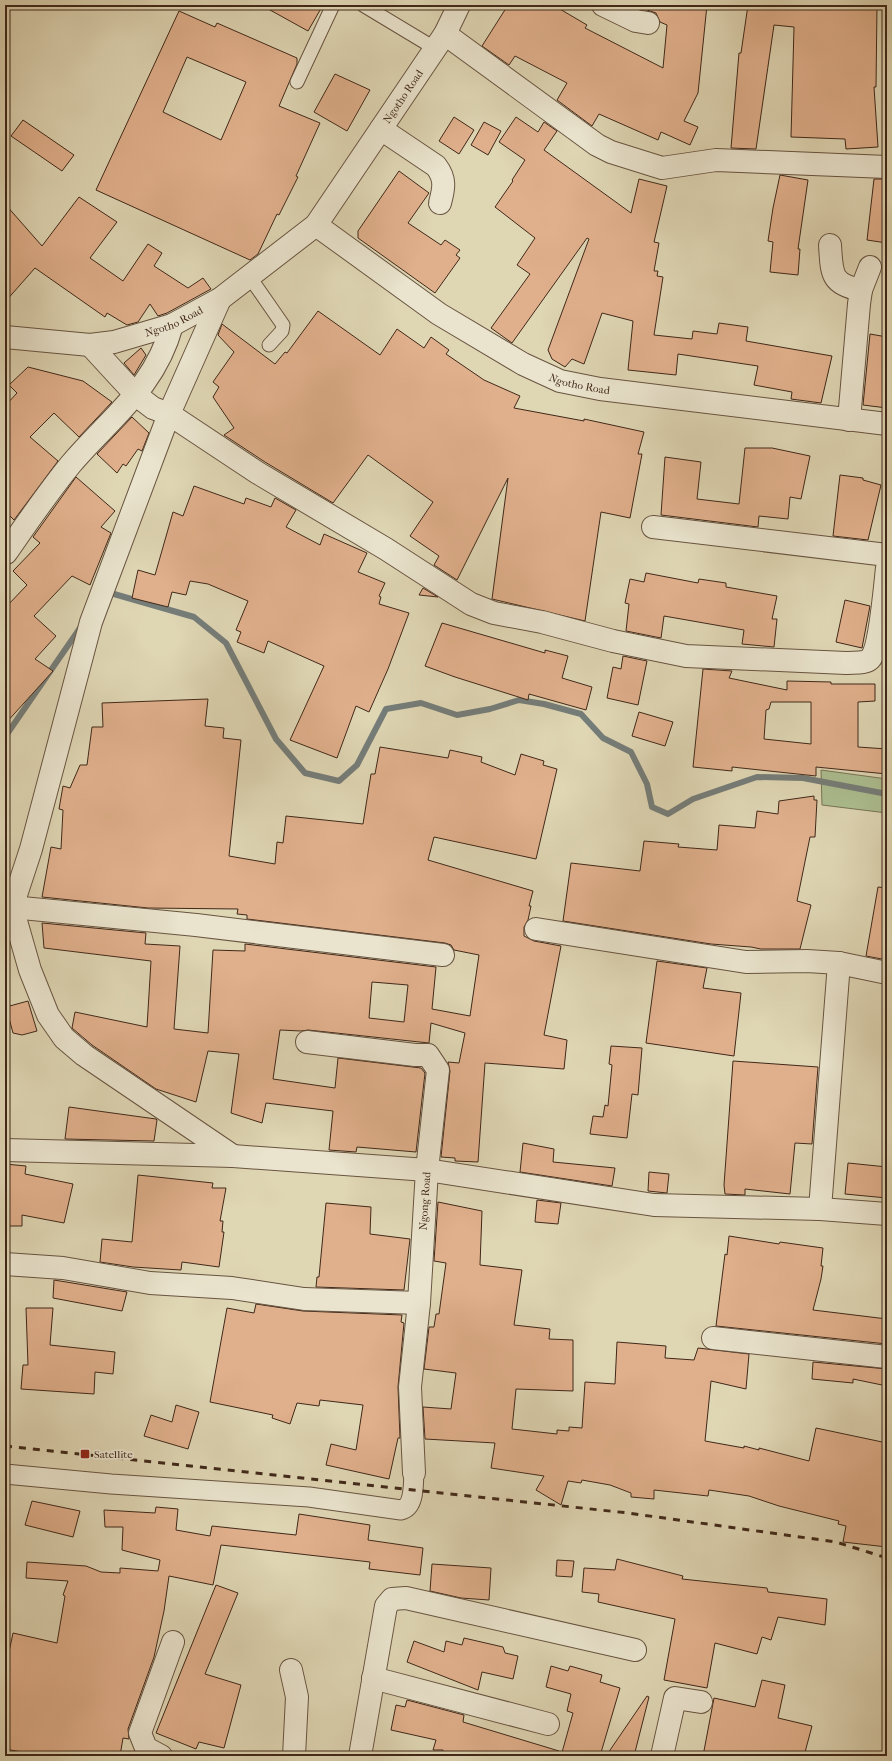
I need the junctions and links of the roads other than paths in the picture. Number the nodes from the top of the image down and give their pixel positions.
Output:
1 (333, 5) edge
2 (363, 5) edge
3 (459, 5) edge
4 (603, 5) edge
5 (648, 23) dead end
6 (440, 42) junction
7 (298, 82) dead end
8 (381, 129) junction
9 (887, 167) edge
10 (440, 203) dead end
11 (316, 225) junction
12 (830, 244) dead end
13 (870, 267) dead end
14 (250, 276) junction
15 (861, 290) junction
16 (220, 299) junction
17 (172, 325) junction
18 (7, 341) edge
19 (90, 345) junction
20 (269, 345) dead end
21 (136, 395) junction
22 (170, 414) junction
23 (849, 420) junction
24 (887, 424) edge
25 (653, 527) dead end
26 (6, 553) dead end
27 (887, 555) edge
28 (887, 568) edge
29 (878, 661) edge
30 (11, 917) edge
31 (536, 929) dead end
32 (443, 955) dead end
33 (839, 963) junction
34 (887, 973) edge
35 (307, 1042) dead end
36 (5, 1150) edge
37 (233, 1156) junction
38 (427, 1170) junction
39 (820, 1209) junction
40 (887, 1214) edge
41 (5, 1264) edge
42 (419, 1303) junction
43 (713, 1338) dead end
44 (887, 1358) edge
45 (414, 1472) joint
46 (5, 1474) edge
47 (173, 1642) dead end
48 (635, 1650) dead end
49 (291, 1670) dead end
50 (373, 1678) junction
51 (701, 1702) dead end
52 (548, 1724) dead end
53 (367, 1754) edge
54 (161, 1756) edge
55 (294, 1756) edge
56 (662, 1756) edge

1 - 7 lane
2 - 6 lane
3 - 6 street, Ngotho Road
4 - 5 street
6 - 8 street, Ngotho Road
6 - 9 street
8 - 10 street
8 - 11 street, Ngotho Road
11 - 14 street, Ngotho Road
11 - 23 street, Ngotho Road
12 - 15 street
13 - 15 street
14 - 16 street, Ngotho Road
14 - 20 lane
15 - 23 street
16 - 17 street, Ngotho Road
16 - 22 street
17 - 19 street, Ngotho Road
17 - 21 street
18 - 19 street, Ngotho Road
19 - 21 street
21 - 22 street
21 - 26 street
22 - 29 street
22 - 30 street
23 - 24 street, Ngotho Road
25 - 27 street
28 - 29 street
30 - 32 street
30 - 37 street
31 - 33 street
33 - 34 street
33 - 39 street
35 - 38 street, Ngong Road
36 - 37 street
37 - 38 street
38 - 39 street
38 - 42 street, Ngong Road
39 - 40 street
41 - 42 street
42 - 45 street, Ngong Road
43 - 44 street
45 - 46 street
47 - 54 street
48 - 50 street
49 - 55 street
50 - 52 street
50 - 53 street
51 - 56 street

